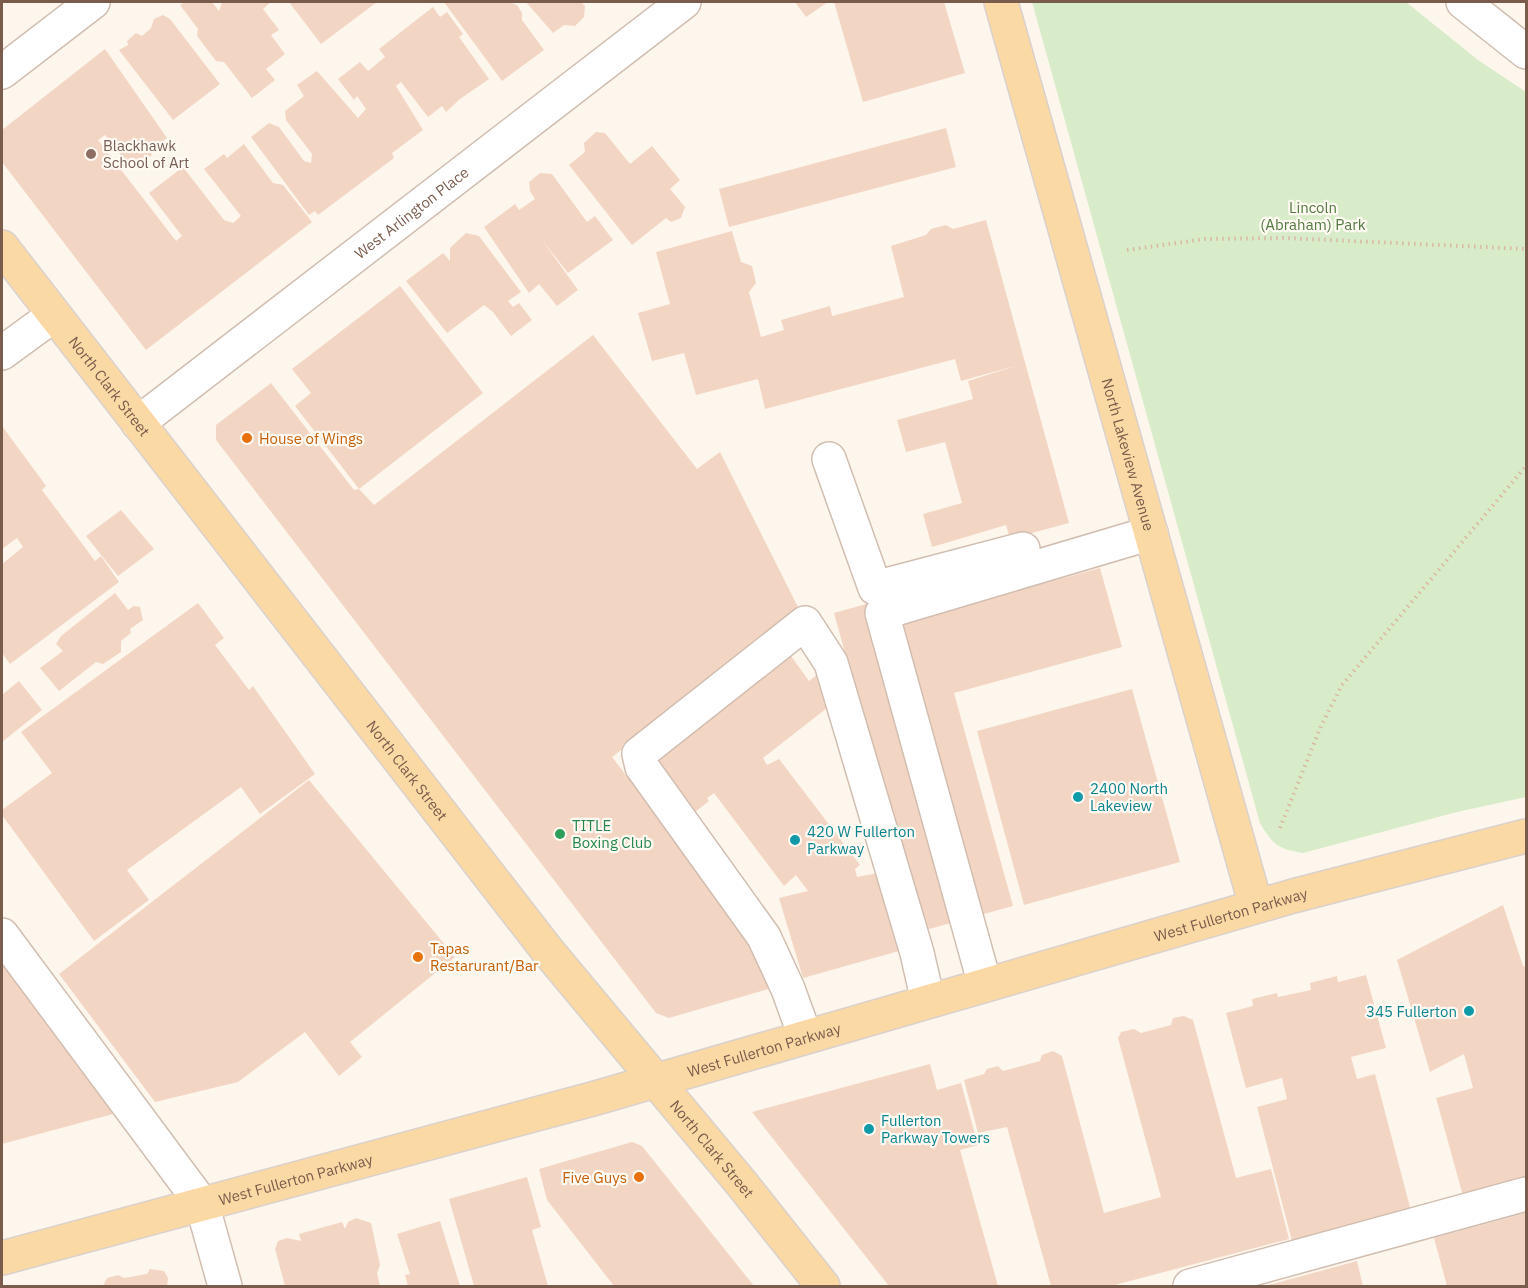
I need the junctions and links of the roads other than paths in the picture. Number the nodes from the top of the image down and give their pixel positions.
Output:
1 (93, 2) edge
2 (684, 2) edge
3 (1001, 2) edge
4 (1463, 2) edge
5 (1527, 52) edge
6 (2, 72) edge
7 (2, 247) edge
8 (54, 315) junction
9 (2, 353) edge
10 (138, 423) junction
11 (830, 459) dead end
12 (1149, 525) junction
13 (1527, 836) edge
14 (1256, 906) junction
15 (2, 935) edge
16 (985, 985) junction
17 (928, 1001) junction
18 (805, 1036) junction
19 (656, 1081) junction
20 (1527, 1194) edge
21 (202, 1204) junction
22 (2, 1258) edge
23 (225, 1287) edge
24 (823, 1287) edge
25 (1190, 1287) edge

1 - 6 street
2 - 10 street, West Arlington Place
3 - 12 main road, North Lakeview Avenue
4 - 5 street
7 - 8 main road, North Clark Street
8 - 9 street
8 - 10 main road, North Clark Street
10 - 19 main road, North Clark Street
11 - 12 street
12 - 14 main road, North Lakeview Avenue
12 - 16 street
13 - 14 main road, West Fullerton Parkway
14 - 16 main road, West Fullerton Parkway
15 - 21 street
16 - 17 main road, West Fullerton Parkway
17 - 18 main road, West Fullerton Parkway
17 - 18 street
18 - 19 main road, West Fullerton Parkway
19 - 21 main road, West Fullerton Parkway
19 - 24 main road, North Clark Street
20 - 25 street
21 - 22 main road, West Fullerton Parkway
21 - 23 street

